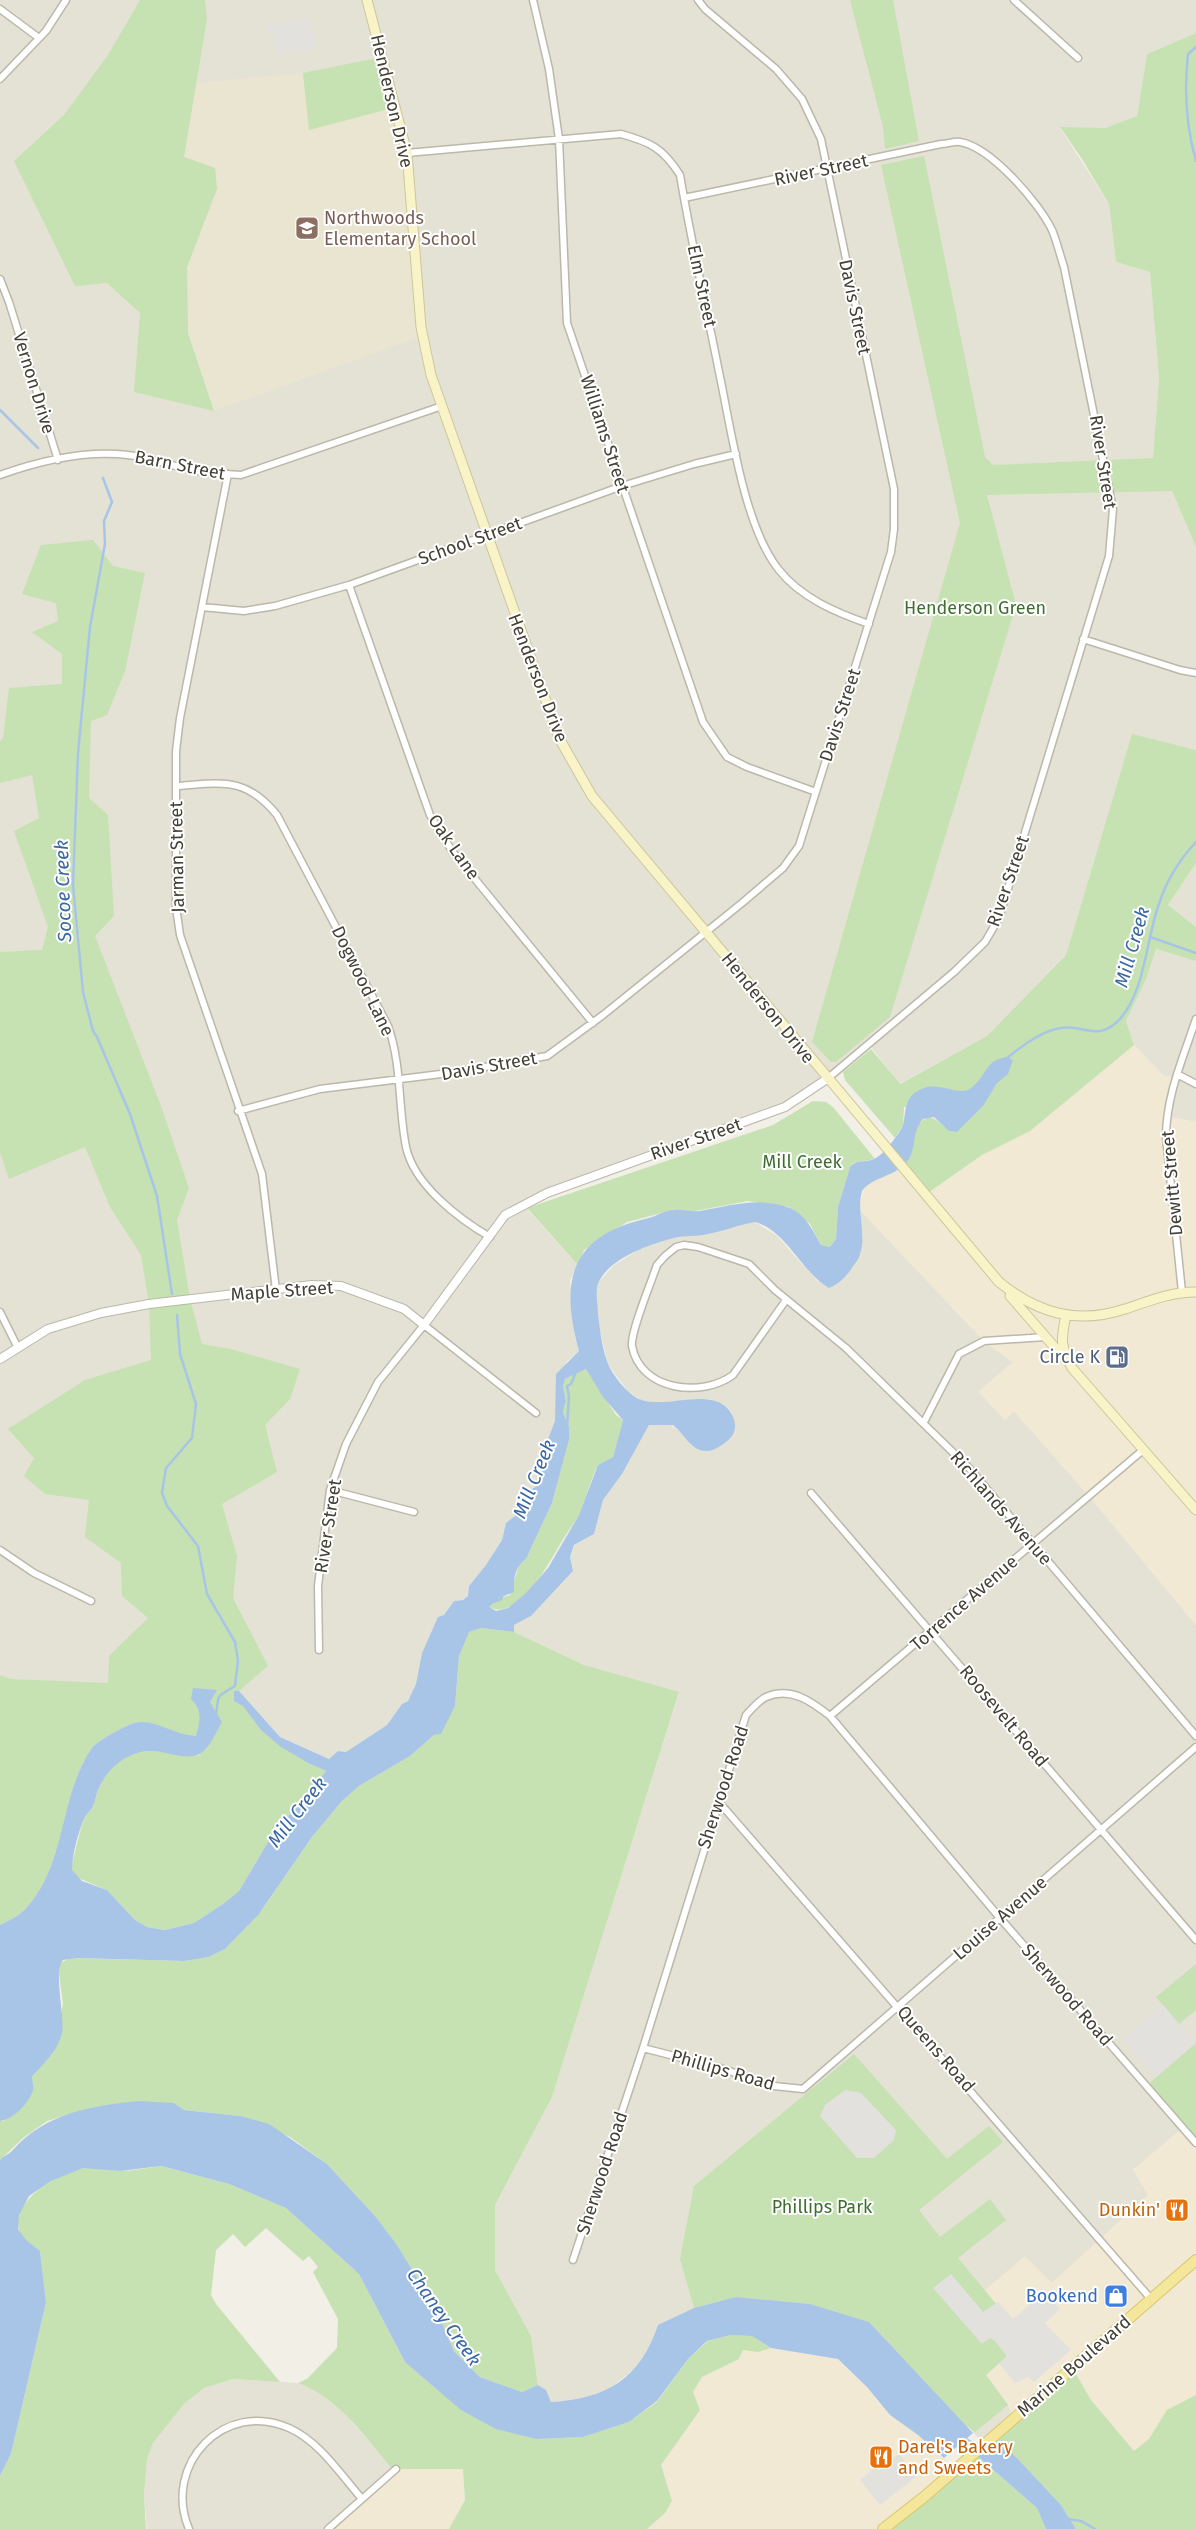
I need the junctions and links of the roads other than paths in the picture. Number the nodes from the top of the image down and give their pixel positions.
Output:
1 (66, 0) edge
2 (367, 0) edge
3 (533, 0) edge
4 (698, 0) edge
5 (1014, 0) edge
6 (0, 9) edge
7 (39, 38) junction
8 (1078, 58) dead end
9 (0, 79) edge
10 (559, 139) junction
11 (407, 153) junction
12 (827, 169) junction
13 (684, 198) junction
14 (0, 279) edge
15 (442, 406) junction
16 (736, 454) junction
17 (58, 460) junction
18 (228, 474) junction
19 (0, 475) edge
20 (622, 486) junction
21 (486, 536) junction
22 (349, 585) junction
23 (202, 606) junction
24 (869, 624) junction
25 (1083, 639) junction
26 (1196, 673) edge
27 (176, 786) junction
28 (816, 792) junction
29 (706, 932) junction
30 (1196, 1019) edge
31 (592, 1023) junction
32 (1177, 1074) junction
33 (826, 1079) junction
34 (399, 1080) junction
35 (1196, 1084) edge
36 (238, 1111) junction
37 (490, 1237) junction
38 (999, 1282) junction
39 (276, 1290) junction
40 (1182, 1292) junction
41 (1196, 1292) edge
42 (786, 1300) junction
43 (0, 1312) edge
44 (1066, 1315) junction
45 (424, 1325) junction
46 (1045, 1337) junction
47 (18, 1348) junction
48 (0, 1359) edge
49 (1072, 1368) junction
50 (536, 1413) dead end
51 (924, 1422) junction
52 (1143, 1450) junction
53 (330, 1490) junction
54 (811, 1493) dead end
55 (1196, 1510) edge
56 (414, 1512) dead end
57 (1032, 1543) junction
58 (0, 1550) edge
59 (91, 1601) dead end
60 (932, 1631) junction
61 (320, 1650) dead end
62 (830, 1716) junction
63 (1196, 1736) edge
64 (1196, 1747) edge
65 (718, 1801) junction
66 (1101, 1830) junction
67 (1000, 1918) junction
68 (1196, 1940) edge
69 (899, 2007) junction
70 (643, 2048) junction
71 (803, 2088) joint
72 (1196, 2144) edge
73 (573, 2260) dead end
74 (1196, 2260) edge
75 (1151, 2299) junction
76 (396, 2469) dead end
77 (362, 2499) junction
78 (190, 2529) edge
79 (328, 2529) edge
80 (883, 2529) edge

1 - 7 street
2 - 11 main road, Henderson Drive
3 - 10 street, Williams Street
4 - 12 street, Davis Street
5 - 8 street
6 - 7 street
7 - 9 street
10 - 11 street, Elm Street
10 - 13 street, Elm Street
10 - 20 street, Williams Street
11 - 15 main road, Henderson Drive
12 - 13 street, River Street
12 - 24 street, Davis Street
12 - 25 street, River Street
13 - 16 street, Elm Street
14 - 17 street, Vernon Drive
15 - 18 street, Barn Street
15 - 21 main road, Henderson Drive
16 - 20 street, School Street
16 - 24 street, Elm Street
17 - 18 street, Barn Street
17 - 19 street, Barn Street
18 - 23 street, Jarman Street
20 - 21 street, School Street
20 - 28 street, Williams Street
21 - 22 street, School Street
21 - 29 main road, Henderson Drive
22 - 23 street, School Street
22 - 31 street, Oak Lane
23 - 27 street, Jarman Street
24 - 28 street, Davis Street
25 - 26 street
25 - 33 street, River Street
27 - 34 street, Dogwood Lane
27 - 36 street, Jarman Street
28 - 29 street, Davis Street
29 - 31 street, Davis Street
29 - 33 main road, Henderson Drive
30 - 32 street, Dewitt Street
31 - 34 street, Davis Street
32 - 35 street
32 - 40 street, Dewitt Street
33 - 37 street, River Street
33 - 38 main road, Henderson Drive
34 - 36 street, Davis Street
34 - 37 street, Dogwood Lane
36 - 39 street, Jarman Street
37 - 45 street, River Street
38 - 44 main road, Henderson Drive
38 - 46 main road, Henderson Drive
39 - 45 street, Maple Street
39 - 47 street, Maple Street
40 - 41 main road
40 - 44 main road
42 - 42 street, Richlands Avenue
42 - 51 street, Richlands Avenue
43 - 47 street
44 - 49 main road, Henderson Drive
45 - 50 street, Maple Street
45 - 53 street, River Street
46 - 49 main road, Henderson Drive
46 - 51 street
47 - 48 street, Maple Street
49 - 52 main road, Henderson Drive
51 - 57 street, Richlands Avenue
52 - 55 main road, Henderson Drive
52 - 57 street, Torrence Avenue
53 - 56 street
53 - 61 street, River Street
54 - 60 street, Roosevelt Road
57 - 60 street, Torrence Avenue
57 - 63 street, Richlands Avenue
58 - 59 street
60 - 62 street, Torrence Avenue
60 - 66 street, Roosevelt Road
62 - 65 street, Sherwood Road
62 - 67 street, Sherwood Road
64 - 66 street, Louise Avenue
65 - 69 street, Queens Road
65 - 70 street, Sherwood Road
66 - 67 street, Louise Avenue
66 - 68 street, Roosevelt Road
67 - 69 street, Louise Avenue
67 - 72 street, Sherwood Road
69 - 71 street, Louise Avenue
69 - 75 street, Queens Road
70 - 71 street, Phillips Road
70 - 73 street, Sherwood Road
74 - 75 main road, Marine Boulevard
75 - 80 main road, Marine Boulevard
76 - 77 street
77 - 78 street
77 - 79 street

